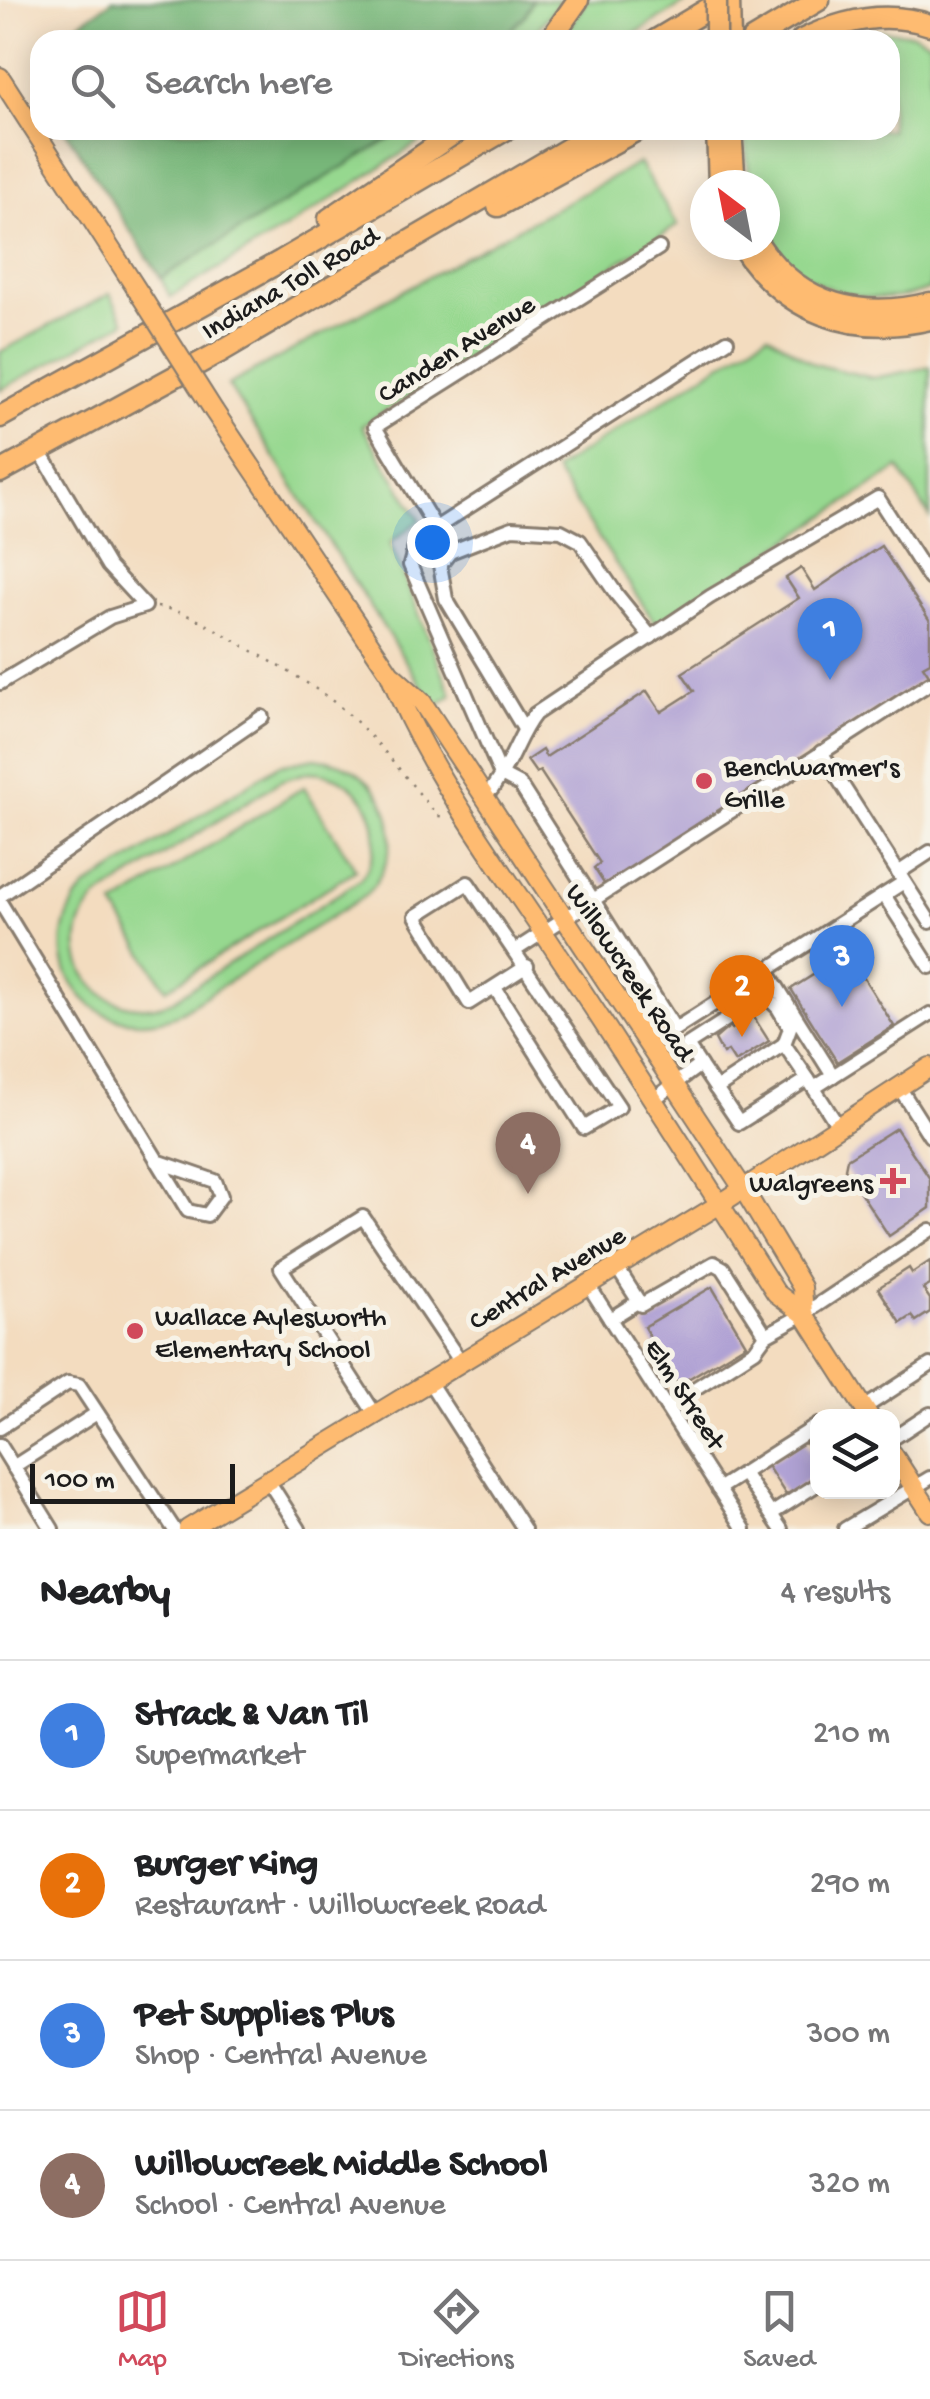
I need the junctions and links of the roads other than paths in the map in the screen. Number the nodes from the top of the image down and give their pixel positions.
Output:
1 (578, 0) edge
2 (723, 0) edge
3 (819, 0) edge
4 (930, 25) edge
5 (557, 30) edge
6 (673, 30) edge
7 (718, 30) edge
8 (728, 30) edge
9 (769, 30) edge
10 (828, 30) edge
11 (0, 77) edge
12 (30, 124) edge
13 (41, 140) edge
14 (444, 140) edge
15 (488, 140) edge
16 (583, 140) edge
17 (618, 140) edge
18 (722, 140) edge
19 (724, 140) edge
20 (721, 170) edge
21 (731, 170) edge
22 (660, 248) dead end
23 (753, 260) edge
24 (773, 260) edge
25 (281, 261) junction
26 (374, 264) junction
27 (930, 303) edge
28 (930, 319) edge
29 (727, 341) dead end
30 (0, 417) edge
31 (40, 451) junction
32 (0, 472) edge
33 (434, 526) junction
34 (450, 552) junction
35 (930, 579) edge
36 (651, 637) junction
37 (389, 672) junction
38 (1, 682) edge
39 (930, 682) edge
40 (262, 717) dead end
41 (524, 728) junction
42 (821, 752) junction
43 (501, 775) junction
44 (481, 795) junction
45 (930, 852) edge
46 (901, 877) junction
47 (884, 895) junction
48 (0, 899) edge
49 (591, 900) junction
50 (564, 917) junction
51 (930, 922) edge
52 (543, 931) junction
53 (514, 951) junction
54 (527, 966) junction
55 (930, 967) edge
56 (767, 971) junction
57 (495, 988) junction
58 (930, 1014) edge
59 (784, 1044) junction
60 (700, 1065) junction
61 (930, 1067) edge
62 (833, 1076) junction
63 (811, 1084) junction
64 (675, 1085) junction
65 (899, 1088) junction
66 (716, 1089) junction
67 (654, 1099) junction
68 (838, 1126) junction
69 (930, 1136) edge
70 (157, 1161) junction
71 (744, 1190) junction
72 (720, 1204) junction
73 (930, 1230) edge
74 (616, 1266) junction
75 (587, 1283) junction
76 (638, 1301) junction
77 (804, 1314) junction
78 (610, 1318) junction
79 (766, 1335) junction
80 (460, 1361) junction
81 (930, 1365) edge
82 (428, 1380) junction
83 (666, 1408) junction
84 (864, 1409) edge
85 (870, 1409) edge
86 (97, 1413) junction
87 (376, 1414) junction
88 (930, 1414) edge
89 (0, 1428) edge
90 (810, 1430) edge
91 (900, 1434) edge
92 (0, 1445) edge
93 (900, 1461) edge
94 (13, 1467) junction
95 (743, 1473) junction
96 (269, 1482) junction
97 (922, 1483) edge
98 (718, 1489) junction
99 (810, 1489) edge
100 (930, 1512) edge
101 (770, 1514) junction
102 (52, 1529) edge
103 (174, 1529) edge
104 (188, 1529) edge
105 (299, 1529) edge
106 (524, 1529) edge
107 (744, 1529) edge
108 (781, 1529) edge
109 (844, 1529) edge

1 - 5 highway
2 - 6 highway
2 - 7 highway, bridge
2 - 8 highway
3 - 9 highway
4 - 10 highway
11 - 12 main road, Willowcreek Road, bridge
13 - 37 main road, Willowcreek Road, bridge
14 - 25 highway
15 - 25 highway, Indiana Toll Road
16 - 26 highway, Indiana Toll Road
17 - 26 highway
18 - 20 highway
19 - 21 highway
22 - 33 street, Canden Avenue
23 - 28 highway
24 - 27 highway
25 - 30 highway, Indiana Toll Road
26 - 31 highway, Indiana Toll Road
29 - 33 street
31 - 32 highway, Indiana Toll Road
31 - 38 street
33 - 34 street
33 - 43 street
34 - 36 street
34 - 41 street
35 - 36 street
36 - 41 street
37 - 44 main road, Willowcreek Road
37 - 52 main road, Willowcreek Road
39 - 42 street
40 - 48 street
41 - 43 street
42 - 46 street
42 - 49 street
43 - 44 street
43 - 49 street
44 - 50 main road, Willowcreek Road
45 - 46 street
46 - 47 street
46 - 51 street
47 - 55 street
47 - 56 street
48 - 70 street
49 - 50 street
49 - 56 street
50 - 52 street
50 - 64 main road, Willowcreek Road
52 - 53 street
52 - 67 main road, Willowcreek Road
53 - 54 street
53 - 57 street
54 - 57 street
54 - 57 street
56 - 62 street
58 - 62 street
59 - 60 street
59 - 63 street
59 - 66 street
60 - 64 street
60 - 66 street
61 - 65 main road, Central Avenue
62 - 63 street
63 - 66 street
63 - 68 street
64 - 67 street
64 - 71 main road, Willowcreek Road
65 - 68 main road, Central Avenue
65 - 69 street
67 - 72 main road, Willowcreek Road
68 - 71 main road, Central Avenue
70 - 70 street
71 - 72 main road, Central Avenue
71 - 77 main road, Willowcreek Road
72 - 74 main road, Central Avenue
72 - 77 main road, Willowcreek Road
73 - 77 street
74 - 75 main road, Central Avenue
74 - 76 street
75 - 78 street, Elm Street
75 - 80 main road, Central Avenue
76 - 78 street
76 - 79 street
77 - 79 street
77 - 84 main road, Willowcreek Road
78 - 83 street, Elm Street
79 - 83 street
80 - 82 main road, Central Avenue
80 - 87 street
81 - 85 street
82 - 87 main road, Central Avenue
82 - 106 street
83 - 98 street, Elm Street
86 - 89 street
86 - 94 street
86 - 103 street
87 - 96 main road, Central Avenue
88 - 91 street
90 - 95 street
92 - 94 street
93 - 97 main road
94 - 102 street
95 - 98 street
95 - 101 street
96 - 104 main road, Central Avenue
96 - 105 street
97 - 100 main road
97 - 109 street
98 - 107 street, Elm Street
99 - 101 street
101 - 108 street

